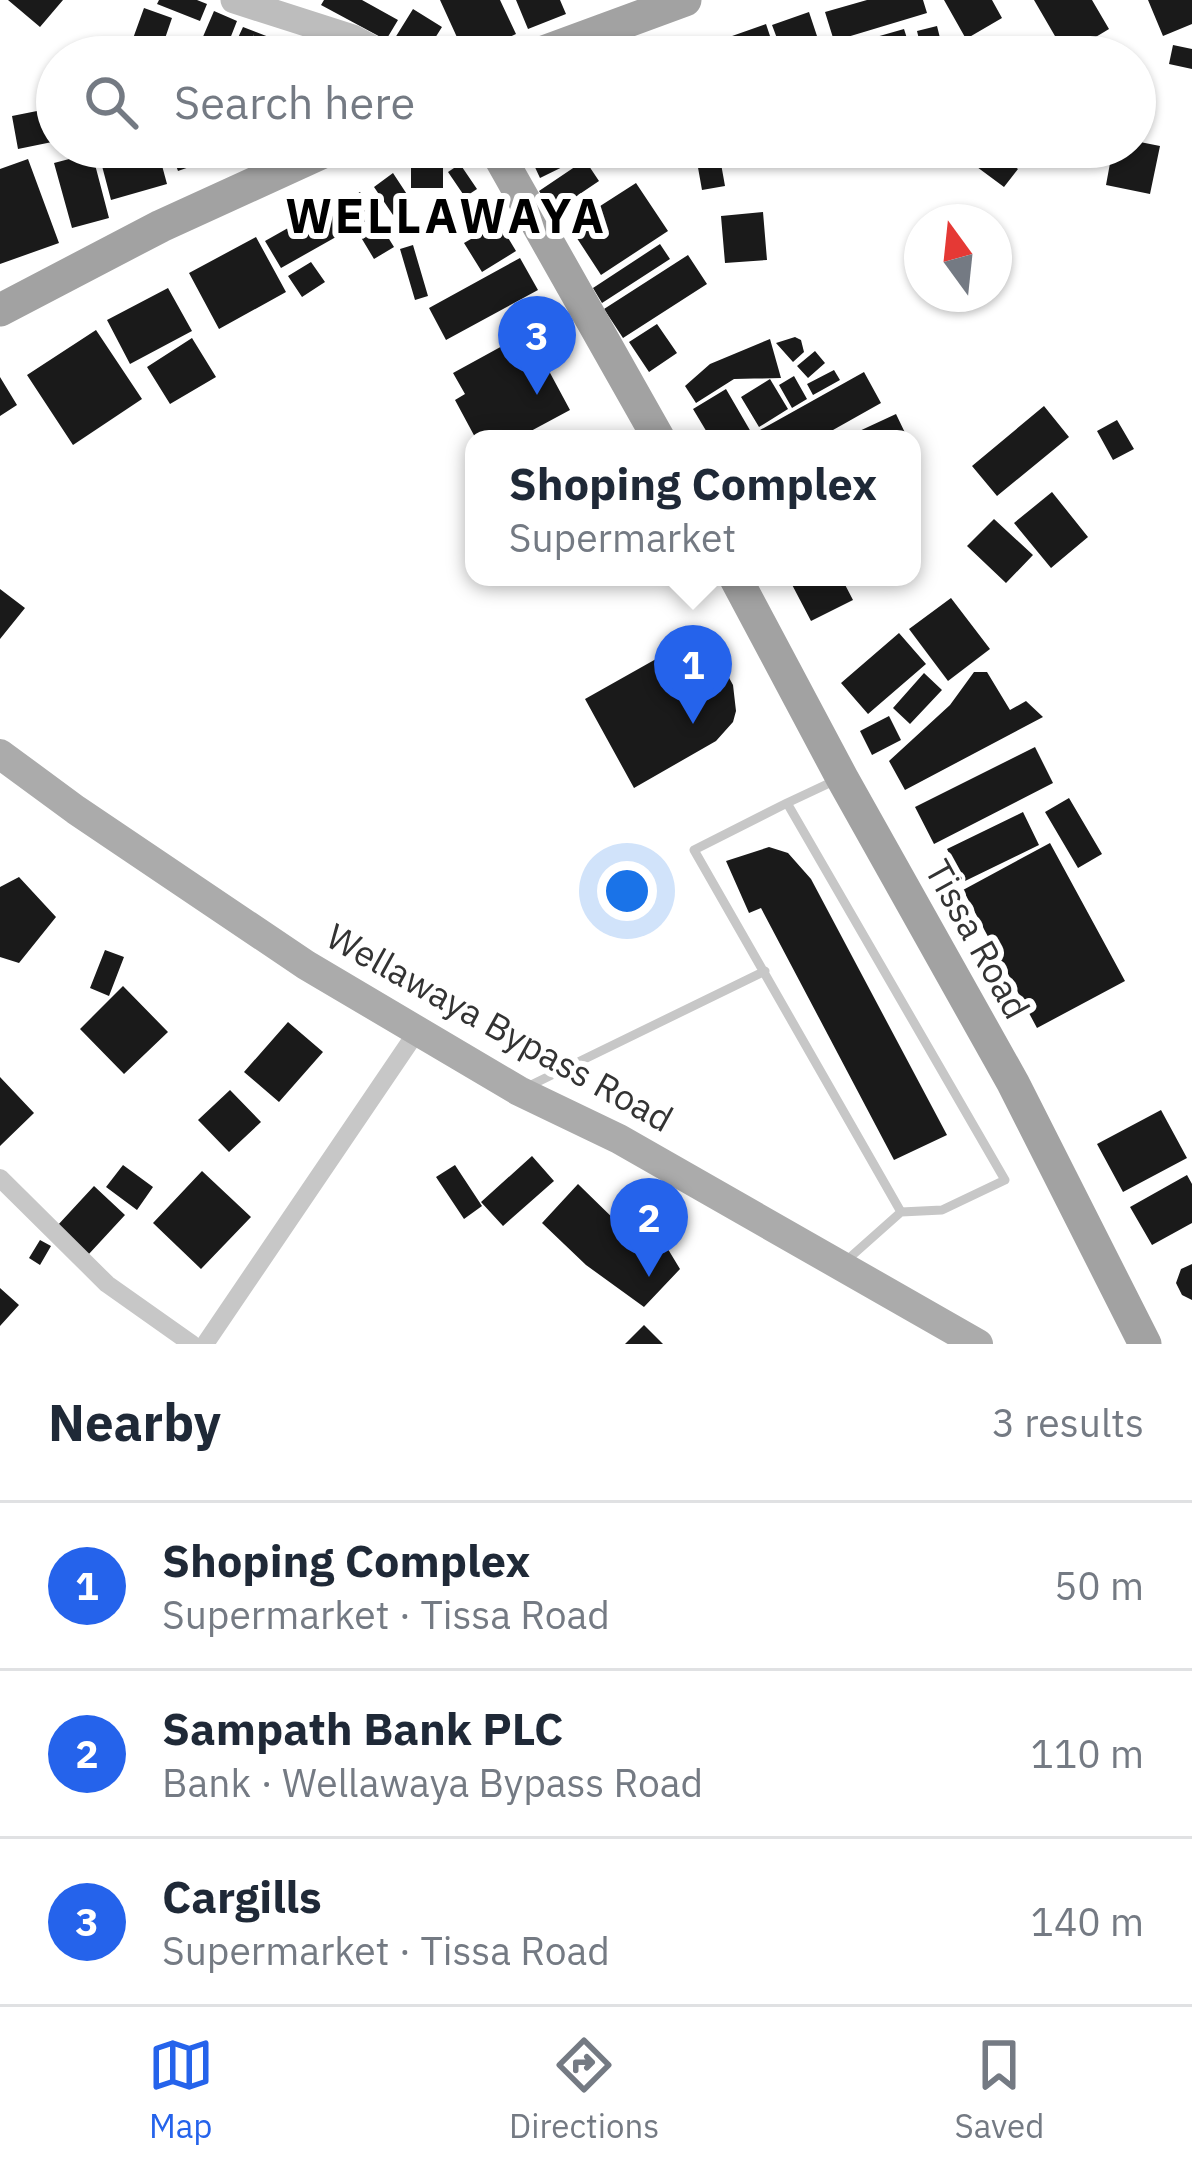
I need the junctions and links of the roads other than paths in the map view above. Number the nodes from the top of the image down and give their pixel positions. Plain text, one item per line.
1 (234, 0) edge
2 (685, 0) edge
3 (347, 36) edge
4 (587, 36) edge
5 (288, 168) edge
6 (506, 168) edge
7 (0, 310) edge
8 (654, 430) edge
9 (740, 586) edge
10 (0, 754) edge
11 (842, 778) junction
12 (787, 803) junction
13 (764, 971) junction
14 (418, 1030) junction
15 (519, 1091) junction
16 (0, 1178) edge
17 (902, 1212) junction
18 (843, 1264) junction
19 (192, 1344) edge
20 (205, 1344) edge
21 (978, 1344) edge
22 (1145, 1344) edge

1 - 3 main road
2 - 4 highway
5 - 7 highway
6 - 8 highway
9 - 11 highway, Tissa Road
10 - 14 main road, Wellawaya Bypass Road
11 - 12 lane
11 - 22 highway, Tissa Road
12 - 13 lane
12 - 17 lane
13 - 15 lane
13 - 17 lane
14 - 15 main road, Wellawaya Bypass Road
14 - 20 street
15 - 18 main road, Wellawaya Bypass Road
16 - 19 street
17 - 18 lane
18 - 21 main road, Wellawaya Bypass Road

